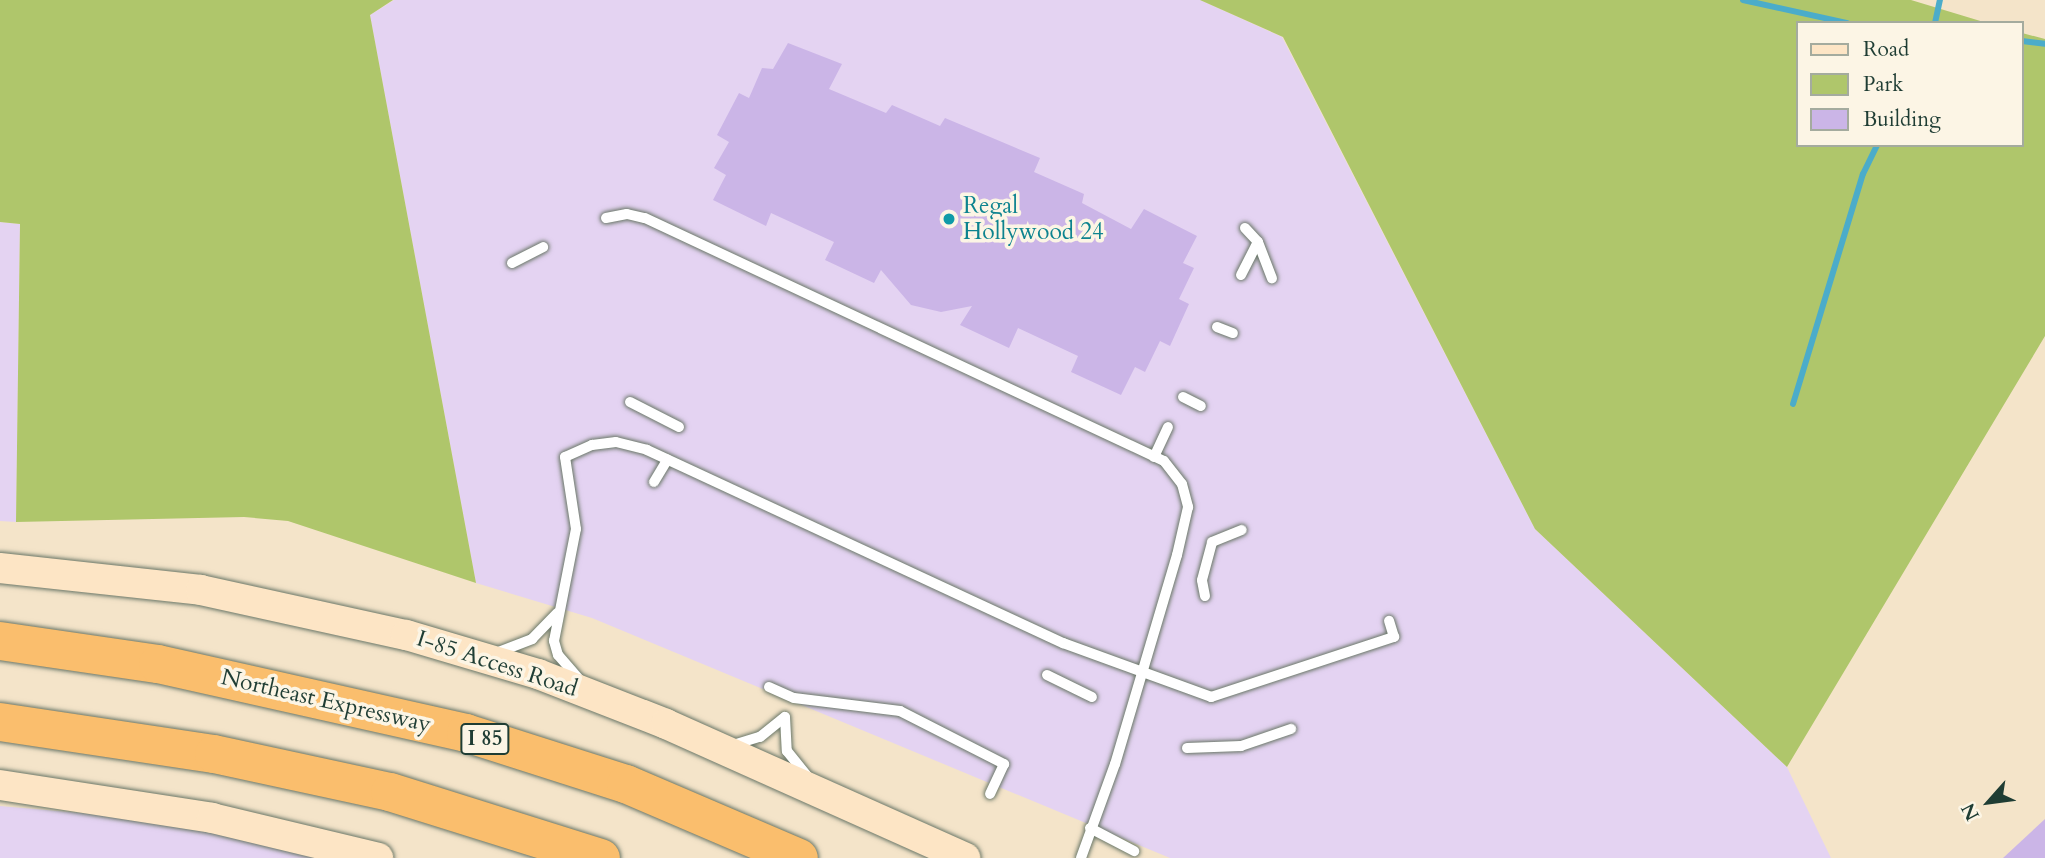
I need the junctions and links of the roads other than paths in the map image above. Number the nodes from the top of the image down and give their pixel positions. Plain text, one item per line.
1 (606, 218) dead end
2 (1245, 229) dead end
3 (1258, 242) junction
4 (543, 247) dead end
5 (512, 263) dead end
6 (1241, 275) dead end
7 (1272, 278) dead end
8 (1217, 327) dead end
9 (1233, 332) dead end
10 (1183, 397) dead end
11 (630, 402) dead end
12 (1201, 407) dead end
13 (679, 426) dead end
14 (1168, 427) dead end
15 (1154, 457) junction
16 (667, 460) junction
17 (654, 482) dead end
18 (1242, 530) dead end
19 (0, 568) edge
20 (1205, 596) dead end
21 (557, 614) junction
22 (1389, 621) dead end
23 (0, 640) edge
24 (478, 657) junction
25 (1142, 672) junction
26 (1047, 676) dead end
27 (769, 687) dead end
28 (1093, 697) dead end
29 (602, 699) junction
30 (0, 722) edge
31 (1291, 729) dead end
32 (719, 747) junction
33 (1187, 747) dead end
34 (0, 785) edge
35 (990, 794) dead end
36 (831, 797) junction
37 (1090, 828) junction
38 (1134, 851) dead end
39 (1079, 856) edge
40 (378, 858) edge
41 (601, 858) edge
42 (799, 858) edge
43 (965, 858) edge

1 - 15 lane
2 - 3 lane
3 - 6 lane
3 - 7 lane
4 - 5 lane
8 - 9 lane
10 - 12 lane
11 - 13 lane
14 - 15 lane
15 - 25 lane
16 - 17 lane
16 - 21 lane
16 - 25 lane
18 - 20 lane
19 - 24 main road, I-85 Access Road
21 - 24 lane
21 - 29 lane
22 - 25 lane
23 - 42 highway, Northeast Expressway / I 85
24 - 29 main road, I-85 Access Road
25 - 37 lane
26 - 28 lane
27 - 35 lane
29 - 32 main road, I-85 Access Road
30 - 41 highway
31 - 33 lane
32 - 36 main road, I-85 Access Road
32 - 36 lane
34 - 40 main road
36 - 43 main road, I-85 Access Road
37 - 38 lane
37 - 39 lane

